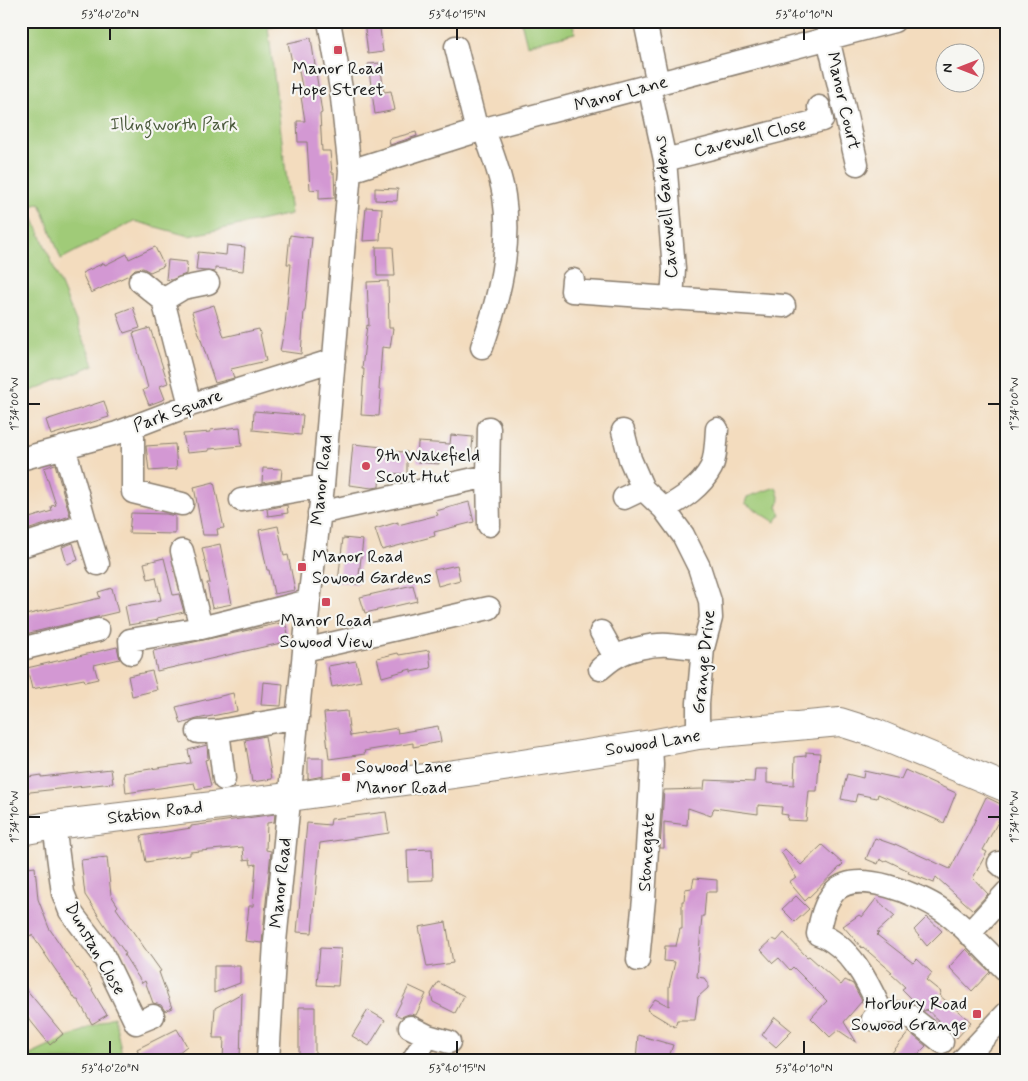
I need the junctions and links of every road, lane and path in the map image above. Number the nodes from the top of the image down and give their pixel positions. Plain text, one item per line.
1 (329, 21) edge
2 (645, 21) edge
3 (894, 21) edge
4 (833, 32) edge
5 (456, 46) dead end
6 (653, 85) junction
7 (819, 107) dead end
8 (480, 130) junction
9 (665, 160) junction
10 (857, 164) dead end
11 (350, 171) junction
12 (573, 280) dead end
13 (140, 281) dead end
14 (208, 283) dead end
15 (672, 299) junction
16 (163, 300) junction
17 (784, 306) dead end
18 (482, 347) dead end
19 (334, 360) junction
20 (190, 405) junction
21 (133, 427) junction
22 (489, 428) dead end
23 (717, 429) dead end
24 (623, 431) dead end
25 (64, 446) junction
26 (21, 459) edge
27 (488, 476) junction
28 (323, 486) junction
29 (241, 500) dead end
30 (182, 504) dead end
31 (664, 509) junction
32 (319, 513) junction
33 (86, 525) junction
34 (489, 525) dead end
35 (21, 546) edge
36 (182, 551) dead end
37 (98, 564) dead end
38 (309, 602) junction
39 (489, 608) dead end
40 (201, 628) junction
41 (98, 630) dead end
42 (601, 632) dead end
43 (703, 648) junction
44 (21, 649) edge
45 (304, 650) junction
46 (131, 653) dead end
47 (298, 717) junction
48 (698, 735) junction
49 (650, 744) junction
50 (224, 779) dead end
51 (1007, 788) edge
52 (289, 797) junction
53 (54, 825) junction
54 (21, 831) edge
55 (1007, 892) edge
56 (969, 934) junction
57 (638, 960) dead end
58 (1007, 971) edge
59 (1007, 1013) edge
60 (153, 1016) dead end
61 (429, 1035) dead end
62 (942, 1042) dead end
63 (268, 1060) edge
64 (413, 1060) edge
65 (963, 1060) edge

1 - 11 street, Manor Road
2 - 6 street, Cavewell Gardens
3 - 4 street, Manor Lane
4 - 6 street, Manor Lane
4 - 10 street, Manor Court
5 - 8 street
6 - 8 street, Manor Lane
6 - 9 street, Cavewell Gardens
7 - 9 street, Cavewell Close
8 - 11 street, Manor Lane
8 - 18 street
9 - 15 street, Cavewell Gardens
11 - 19 street, Manor Road
12 - 15 street, Cavewell Gardens
13 - 16 street
14 - 16 street
15 - 17 street, Cavewell Gardens
16 - 20 street
19 - 20 street, Park Square
19 - 28 street, Manor Road
20 - 21 street, Park Square
21 - 25 street, Park Square
21 - 30 street
22 - 27 street
23 - 31 street
24 - 31 street, Grange Drive
25 - 26 street, Park Square
25 - 33 street
27 - 32 street
27 - 34 street
28 - 29 street
28 - 32 street, Manor Road
31 - 43 street, Grange Drive
32 - 38 street, Manor Road
33 - 35 street
33 - 37 street
36 - 40 street
38 - 40 street
38 - 45 street, Manor Road
39 - 45 street
40 - 46 street
41 - 44 street
42 - 43 street
43 - 48 street, Grange Drive
45 - 47 street, Manor Road
47 - 50 street
47 - 52 street, Manor Road
48 - 49 main road, Sowood Lane
48 - 51 main road, Sowood Lane
49 - 52 main road, Sowood Lane
49 - 57 street, Stonegate
52 - 53 main road, Station Road
52 - 63 street, Manor Road
53 - 54 main road, Station Road
53 - 60 street, Dunstan Close
55 - 56 street
56 - 58 street
56 - 62 street
59 - 65 street
61 - 64 street

